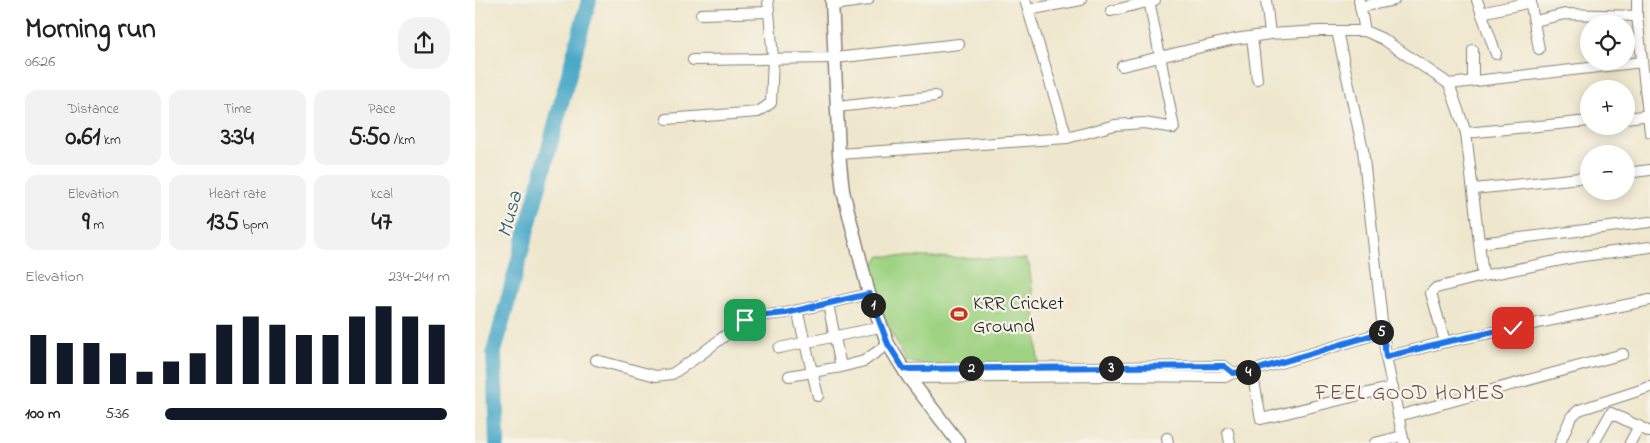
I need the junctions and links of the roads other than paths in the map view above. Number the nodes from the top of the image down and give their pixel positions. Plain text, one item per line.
1 (768, 0) edge
2 (868, 0) edge
3 (1081, 0) edge
4 (1152, 0) edge
5 (1266, 0) edge
6 (1394, 0) edge
7 (1477, 0) edge
8 (1637, 0) edge
9 (1531, 1) edge
10 (833, 3) edge
11 (1360, 4) edge
12 (1026, 5) edge
13 (1111, 11) dead end
14 (768, 12) junction
15 (1481, 13) junction
16 (701, 14) dead end
17 (1637, 16) junction
18 (1535, 21) junction
19 (1337, 31) junction
20 (1365, 31) junction
21 (1269, 34) junction
22 (1252, 37) junction
23 (959, 44) dead end
24 (1539, 49) dead end
25 (1473, 50) dead end
26 (1496, 54) dead end
27 (773, 58) junction
28 (835, 58) junction
29 (1161, 58) junction
30 (693, 60) dead end
31 (1642, 62) junction
32 (1122, 66) dead end
33 (1257, 79) dead end
34 (1473, 81) junction
35 (1449, 84) junction
36 (935, 96) dead end
37 (837, 107) junction
38 (1649, 115) edge
39 (1635, 117) edge
40 (667, 119) dead end
41 (1580, 122) edge
42 (1650, 132) edge
43 (1466, 133) junction
44 (1067, 138) junction
45 (839, 154) junction
46 (1650, 170) edge
47 (1635, 172) edge
48 (1580, 178) edge
49 (1474, 189) junction
50 (1650, 222) edge
51 (1480, 242) junction
52 (1650, 248) edge
53 (1483, 276) junction
54 (869, 294) junction
55 (1650, 300) edge
56 (828, 304) junction
57 (797, 310) junction
58 (880, 326) junction
59 (1383, 332) junction
60 (836, 337) junction
61 (1445, 342) junction
62 (805, 344) junction
63 (888, 344) junction
64 (779, 348) dead end
65 (1623, 354) dead end
66 (1386, 357) junction
67 (596, 360) dead end
68 (841, 367) junction
69 (1252, 371) junction
70 (812, 372) junction
71 (906, 374) junction
72 (789, 376) dead end
73 (1393, 387) junction
74 (1650, 387) edge
75 (818, 396) dead end
76 (1399, 416) junction
77 (1639, 426) junction
78 (1228, 432) dead end
79 (1650, 432) edge
80 (1403, 440) edge
81 (959, 443) edge
82 (1230, 443) edge
83 (1375, 443) edge
84 (1560, 443) edge
85 (1594, 443) edge
86 (1630, 443) edge

1 - 14 street
2 - 10 street
3 - 12 street
4 - 13 street
4 - 29 street
5 - 21 street
6 - 11 street
7 - 15 street
8 - 17 street
9 - 15 street
9 - 18 street
10 - 28 street
11 - 20 street
12 - 44 street
14 - 16 street
14 - 27 street
15 - 26 street
17 - 18 street
17 - 31 street
18 - 24 street
19 - 20 street
19 - 21 street
19 - 59 street
20 - 35 street
21 - 22 street
22 - 29 street
22 - 33 street
23 - 28 street
25 - 34 street
27 - 28 street
27 - 30 street
27 - 40 street
28 - 37 street
29 - 32 street
29 - 44 street
31 - 34 street
31 - 38 street
34 - 35 street
35 - 43 street
36 - 37 street
37 - 45 street
38 - 39 street
38 - 42 street
41 - 43 street
43 - 49 street
44 - 45 street
45 - 54 street
46 - 47 street
48 - 49 street
49 - 51 street
50 - 51 street
51 - 53 street
52 - 53 street
53 - 61 street
54 - 56 street
54 - 58 street
55 - 61 street
56 - 57 street
56 - 60 street
57 - 62 street
57 - 67 street
58 - 60 street
58 - 63 street
59 - 66 street
59 - 69 street
60 - 62 street
60 - 68 street
61 - 66 street
62 - 64 street
62 - 70 street
63 - 68 street
63 - 71 street
65 - 76 street
66 - 73 street
68 - 70 street
69 - 71 street
69 - 73 street
70 - 72 street
70 - 75 street
71 - 81 street
73 - 76 street
74 - 84 street
76 - 80 street
77 - 79 street
77 - 85 street
77 - 86 street
78 - 82 street
80 - 83 street

